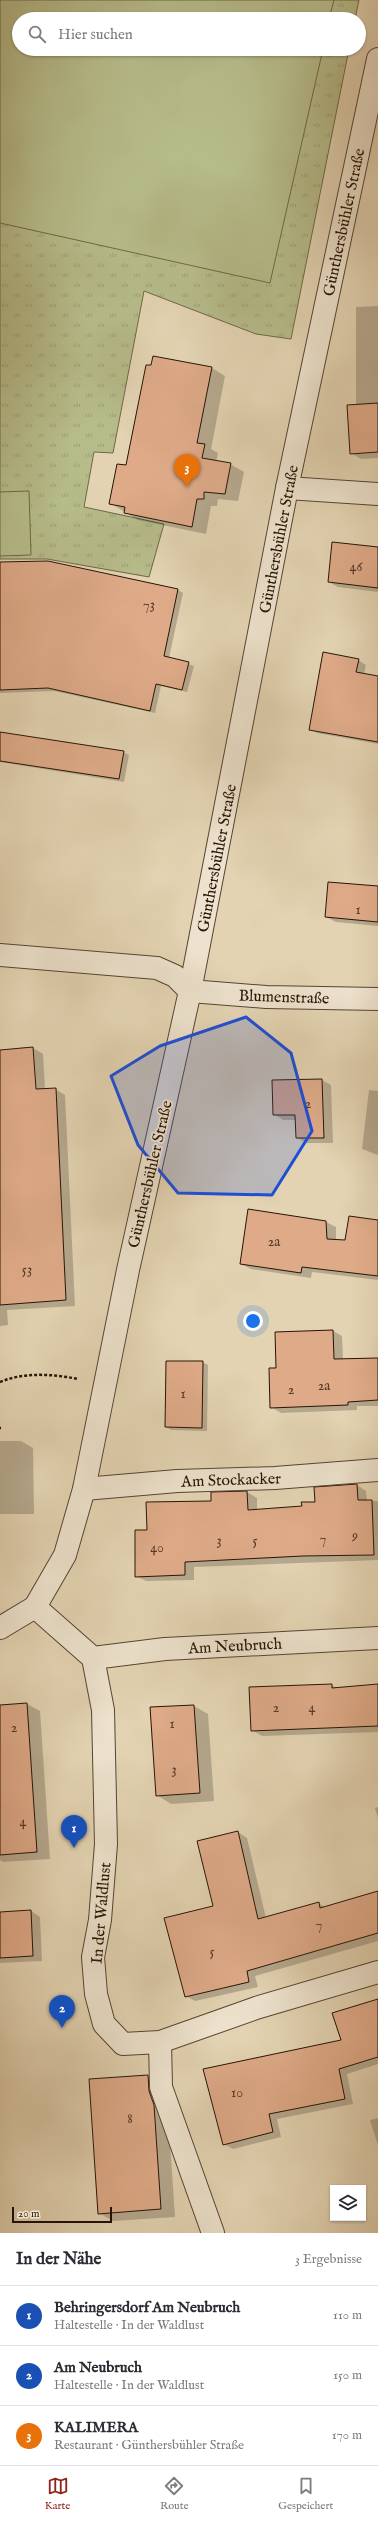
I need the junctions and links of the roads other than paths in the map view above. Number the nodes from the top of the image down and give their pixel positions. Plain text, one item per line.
1 (378, 59) edge
2 (287, 488) junction
3 (378, 494) edge
4 (0, 955) edge
5 (190, 991) junction
6 (378, 999) edge
7 (378, 1470) edge
8 (84, 1489) junction
9 (35, 1607) junction
10 (0, 1628) edge
11 (378, 1638) edge
12 (93, 1658) junction
13 (378, 1972) edge
14 (160, 2042) junction
15 (213, 2233) edge

1 - 2 street, Günthersbühler Straße
2 - 3 street
2 - 5 street, Günthersbühler Straße
4 - 5 street
5 - 6 street, Blumenstraße
5 - 8 street, Günthersbühler Straße
7 - 8 street, Am Stockacker
8 - 9 street, Günthersbühler Straße
9 - 10 street, Günthersbühler Straße
9 - 12 street
11 - 12 street, Am Neubruch
12 - 14 street, In der Waldlust
13 - 14 street, In der Waldlust
14 - 15 street

